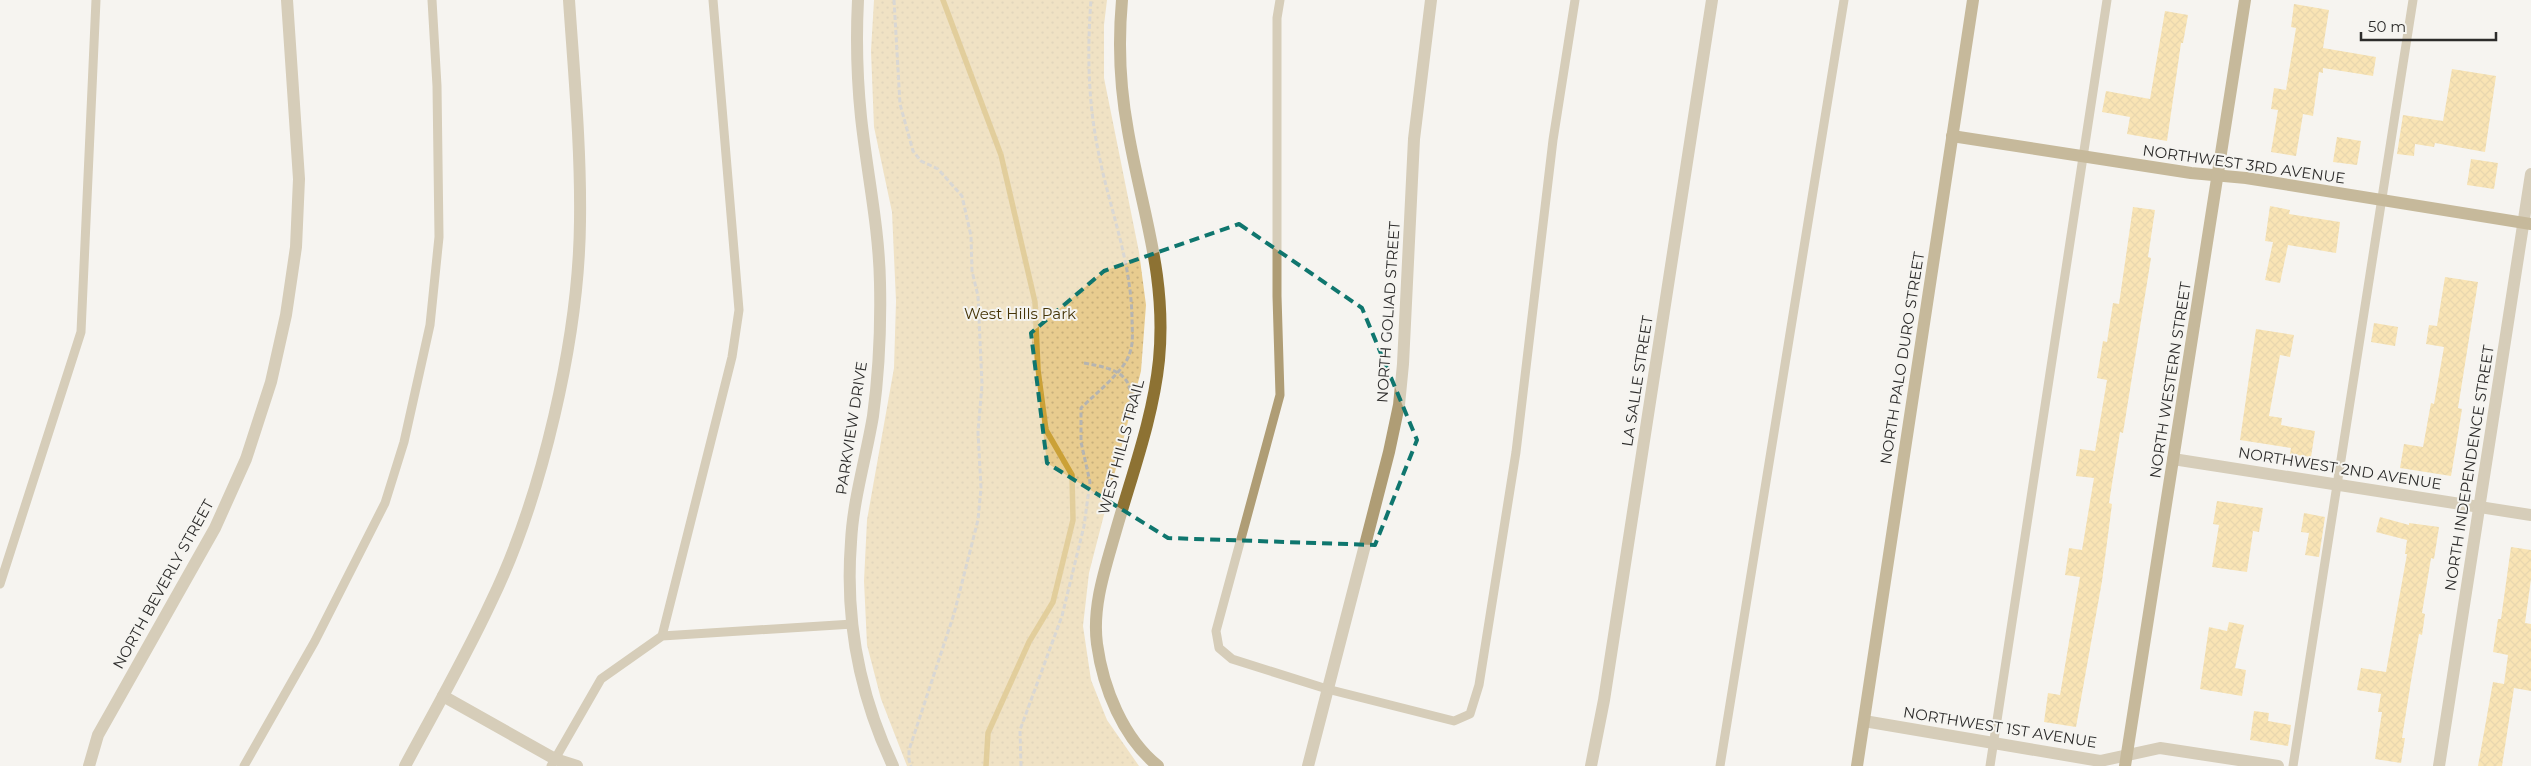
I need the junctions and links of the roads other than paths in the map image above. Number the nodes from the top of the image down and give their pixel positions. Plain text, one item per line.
1 (96, 0) edge
2 (287, 0) edge
3 (432, 0) edge
4 (568, 0) edge
5 (713, 0) edge
6 (858, 0) edge
7 (1122, 0) edge
8 (1280, 0) edge
9 (1430, 0) edge
10 (1575, 0) edge
11 (1712, 0) edge
12 (1844, 0) edge
13 (1973, 0) edge
14 (2107, 0) edge
15 (2245, 0) edge
16 (2413, 0) edge
17 (1952, 136) junction
18 (2082, 157) junction
19 (2531, 174) edge
20 (2219, 176) junction
21 (2381, 200) junction
22 (2527, 224) edge
23 (2173, 459) junction
24 (2336, 484) junction
25 (2479, 507) junction
26 (2531, 515) edge
27 (0, 584) edge
28 (852, 624) junction
29 (662, 636) junction
30 (1328, 689) junction
31 (443, 696) junction
32 (1864, 721) junction
33 (1994, 743) junction
34 (2126, 760) edge
35 (553, 762) edge
36 (89, 766) edge
37 (244, 766) edge
38 (405, 766) edge
39 (577, 766) edge
40 (893, 766) edge
41 (1158, 766) edge
42 (1308, 766) edge
43 (1591, 766) edge
44 (1720, 766) edge
45 (1857, 766) edge
46 (1990, 766) edge
47 (2278, 766) edge
48 (2293, 766) edge
49 (2439, 766) edge

1 - 27 lane
2 - 36 street, NORTH BEVERLY STREET
3 - 37 lane
4 - 31 street
5 - 29 lane
6 - 28 street, PARKVIEW DRIVE
7 - 41 street, WEST HILLS TRAIL
8 - 30 lane
9 - 30 street, NORTH GOLIAD STREET
10 - 30 lane
11 - 43 street, LA SALLE STREET
12 - 44 lane
13 - 17 street, NORTH PALO DURO STREET
14 - 18 lane
15 - 20 street, NORTH WESTERN STREET
16 - 21 lane
17 - 18 street, NORTHWEST 3RD AVENUE
17 - 32 street, NORTH PALO DURO STREET
18 - 20 street, NORTHWEST 3RD AVENUE
18 - 33 lane
19 - 22 street, NORTH INDEPENDENCE STREET
20 - 21 street, NORTHWEST 3RD AVENUE
20 - 23 street, NORTH WESTERN STREET
21 - 22 street, NORTHWEST 3RD AVENUE
21 - 24 lane
22 - 25 street, NORTH INDEPENDENCE STREET
23 - 24 street, NORTHWEST 2ND AVENUE
23 - 34 street, NORTH WESTERN STREET
24 - 25 street, NORTHWEST 2ND AVENUE
24 - 48 lane
25 - 26 street, NORTHWEST 2ND AVENUE
25 - 49 street, NORTH INDEPENDENCE STREET
28 - 29 lane
28 - 40 street, PARKVIEW DRIVE
29 - 35 lane
30 - 42 street, NORTH GOLIAD STREET
31 - 35 street
31 - 38 street
32 - 33 street, NORTHWEST 1ST AVENUE
32 - 45 street, NORTH PALO DURO STREET
33 - 34 street, NORTHWEST 1ST AVENUE
33 - 46 lane
34 - 47 street, NORTHWEST 1ST AVENUE
35 - 39 street

